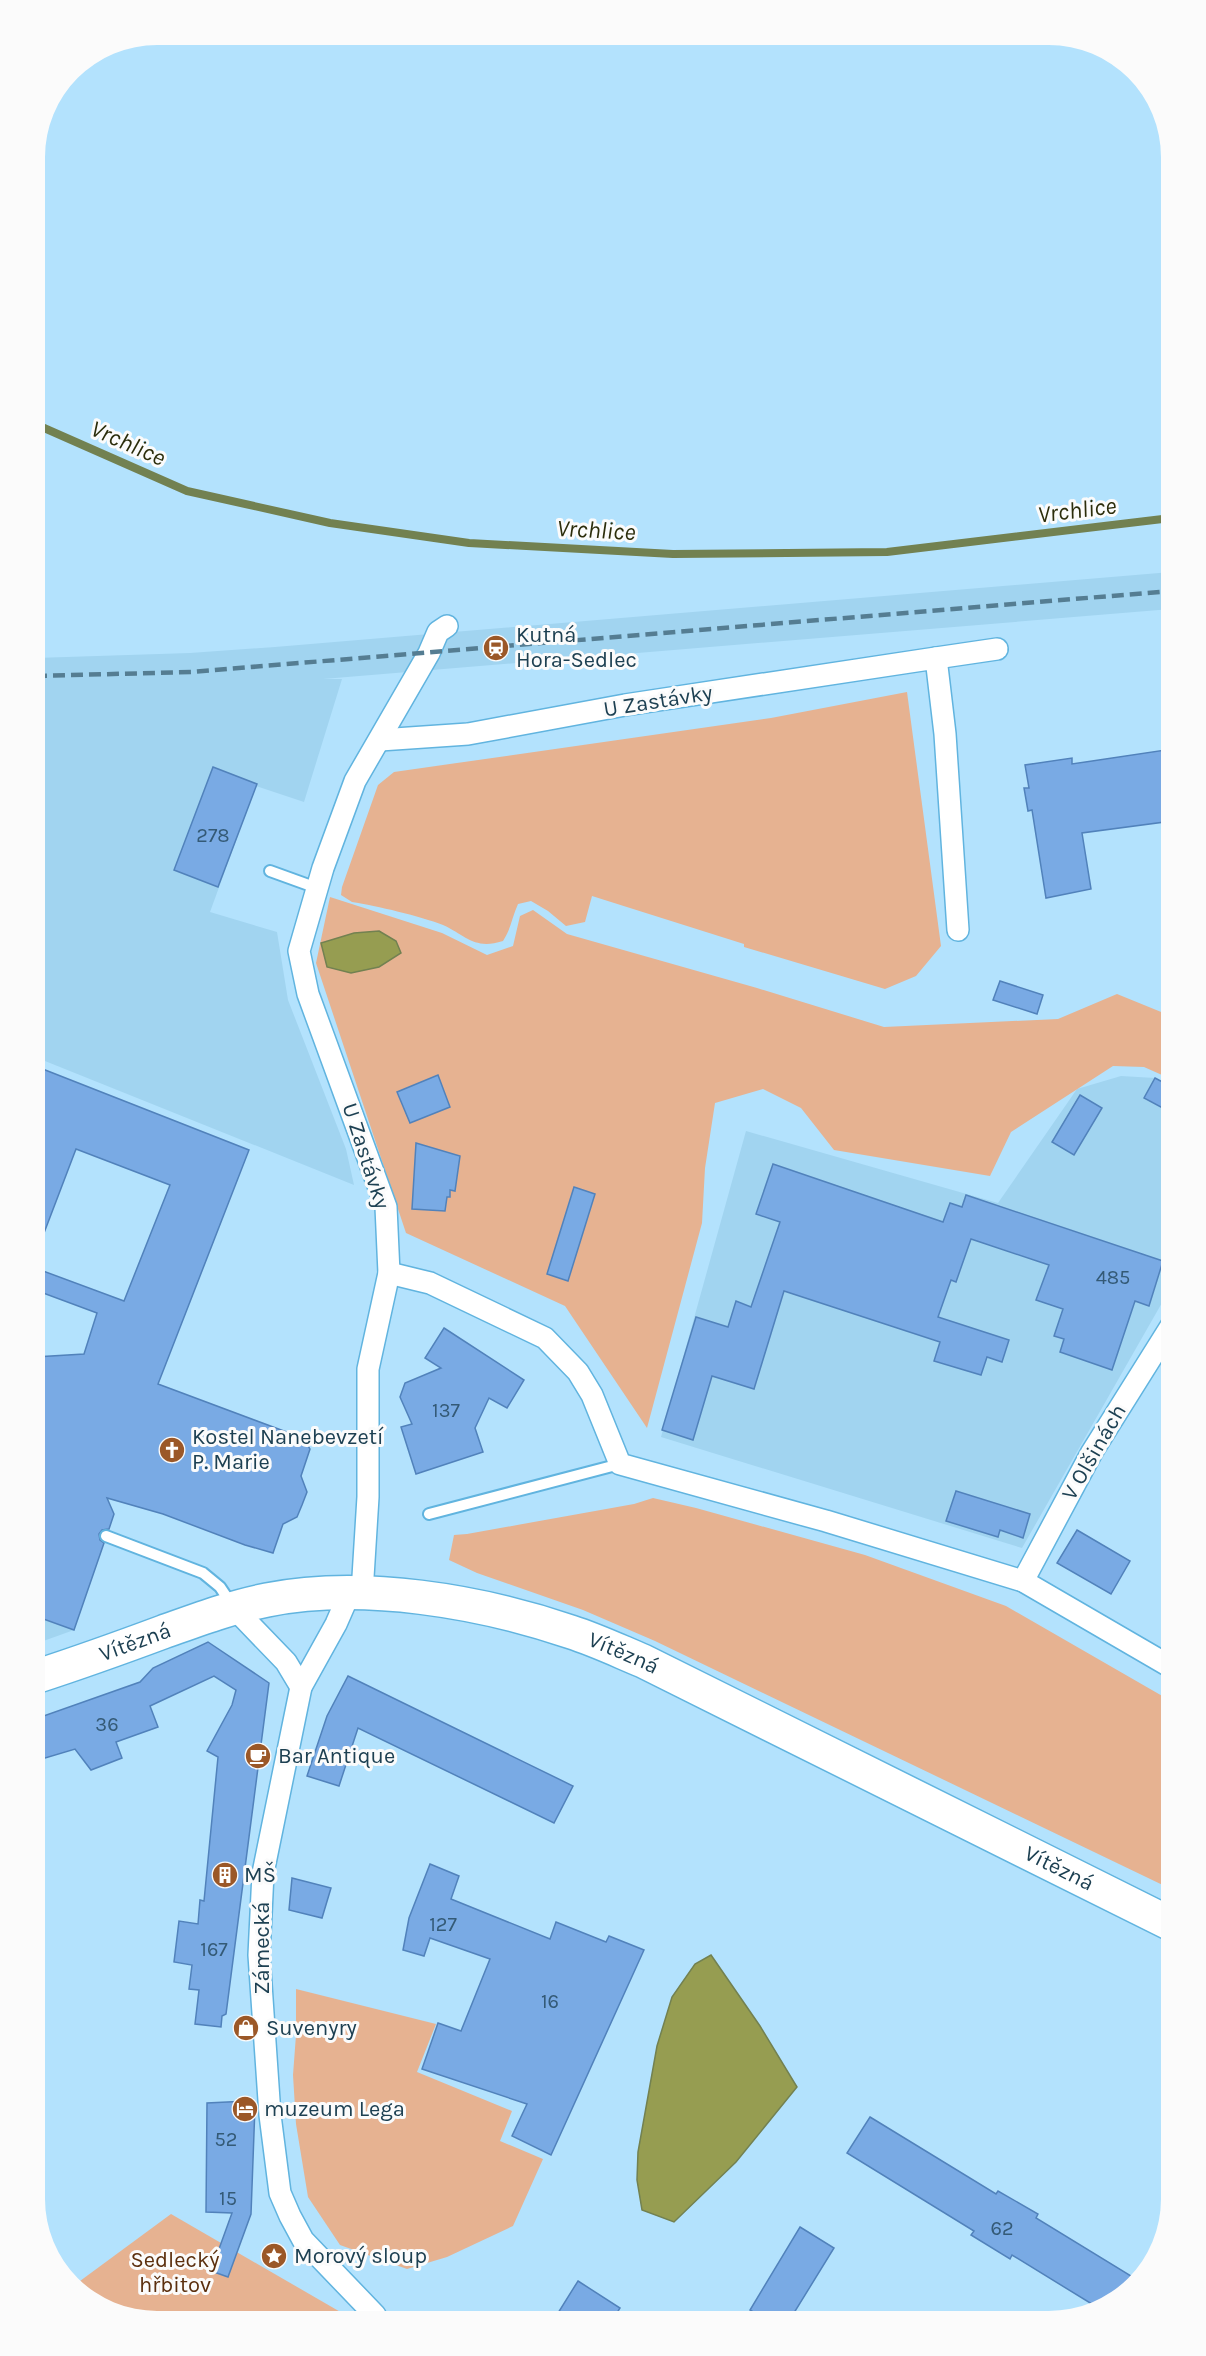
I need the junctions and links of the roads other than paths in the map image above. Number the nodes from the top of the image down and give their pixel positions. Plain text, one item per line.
1 (447, 626) dead end
2 (997, 649) dead end
3 (936, 658) junction
4 (380, 740) junction
5 (270, 871) dead end
6 (317, 888) junction
7 (958, 930) dead end
8 (389, 1273) junction
9 (1161, 1343) edge
10 (620, 1464) junction
11 (429, 1514) dead end
12 (106, 1536) dead end
13 (1023, 1581) junction
14 (356, 1592) junction
15 (234, 1608) junction
16 (1161, 1661) edge
17 (45, 1673) edge
18 (301, 1687) junction
19 (1161, 1919) edge
20 (371, 2311) edge

1 - 4 street, U Zastávky
2 - 3 street, U Zastávky
3 - 4 street, U Zastávky
3 - 7 street
4 - 6 street, U Zastávky
5 - 6 lane
6 - 8 street, U Zastávky
8 - 10 street
8 - 14 street, U Zastávky
9 - 13 street, V Olšinách
10 - 11 lane
10 - 13 street
12 - 15 lane
13 - 16 street
14 - 15 main road, Vítězná
14 - 18 street, Zámecká
14 - 19 main road, Vítězná
15 - 17 main road, Vítězná
15 - 18 street
18 - 20 street, Zámecká

